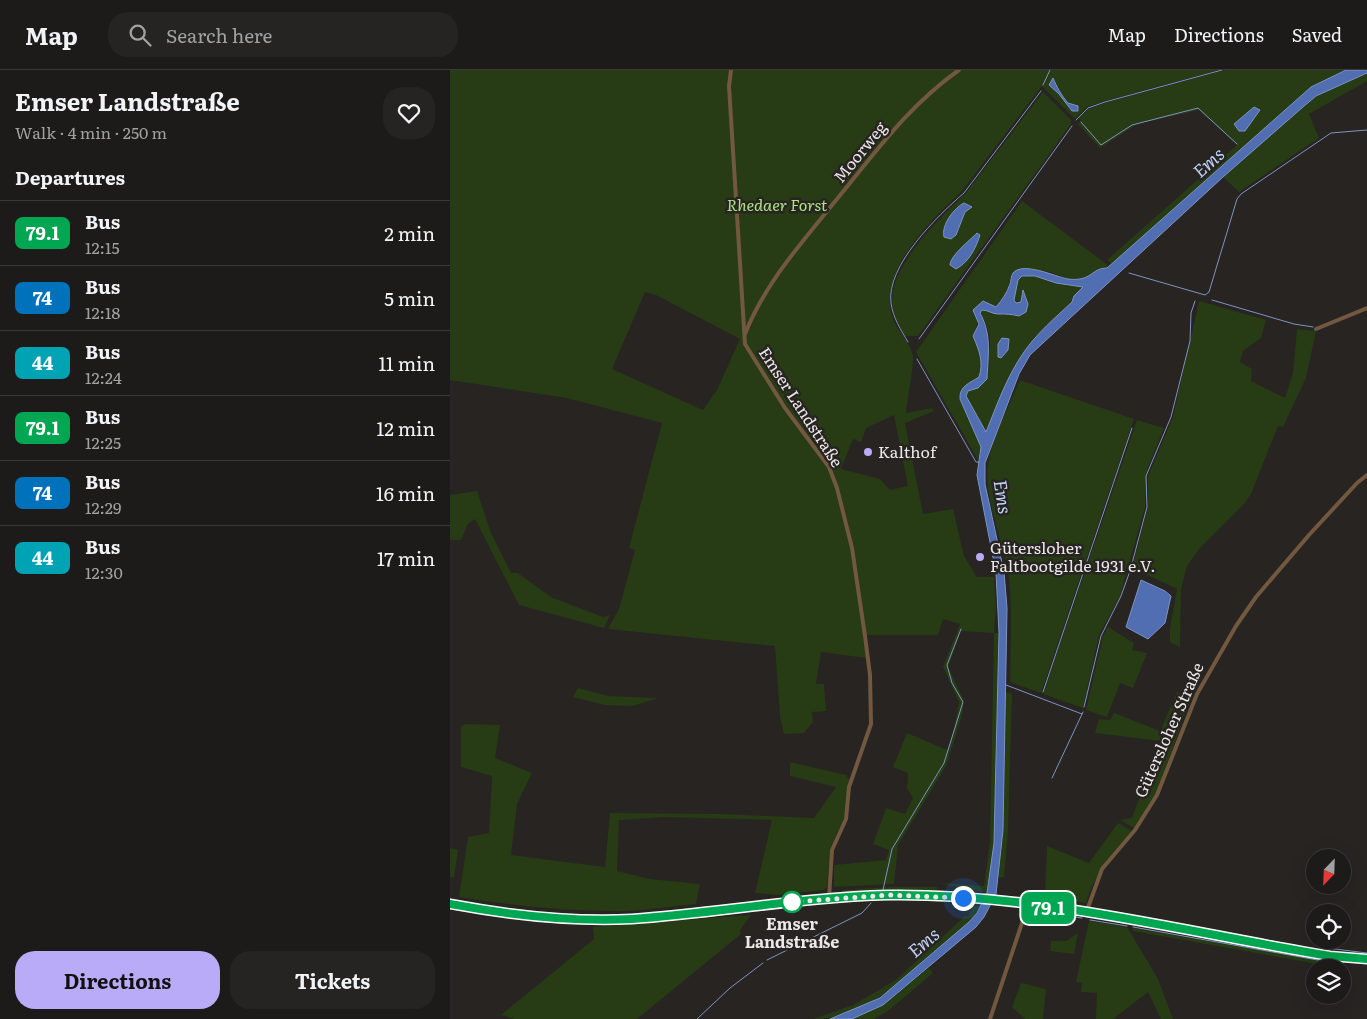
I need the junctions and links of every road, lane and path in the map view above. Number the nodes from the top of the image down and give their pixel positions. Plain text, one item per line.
1 (731, 70) edge
2 (959, 70) edge
3 (1367, 308) edge
4 (1316, 329) dead end
5 (745, 336) junction
6 (1367, 475) edge
7 (830, 898) junction
8 (450, 904) edge
9 (1028, 905) junction
10 (1086, 913) junction
11 (1367, 959) edge
12 (990, 1019) edge

1 - 5 street, Emser Landstraße
2 - 5 street, Moorweg
3 - 4 street
5 - 7 street, Emser Landstraße
6 - 10 street, Gütersloher Straße
7 - 8 main road
7 - 9 main road
9 - 10 main road
9 - 12 street
10 - 11 main road

